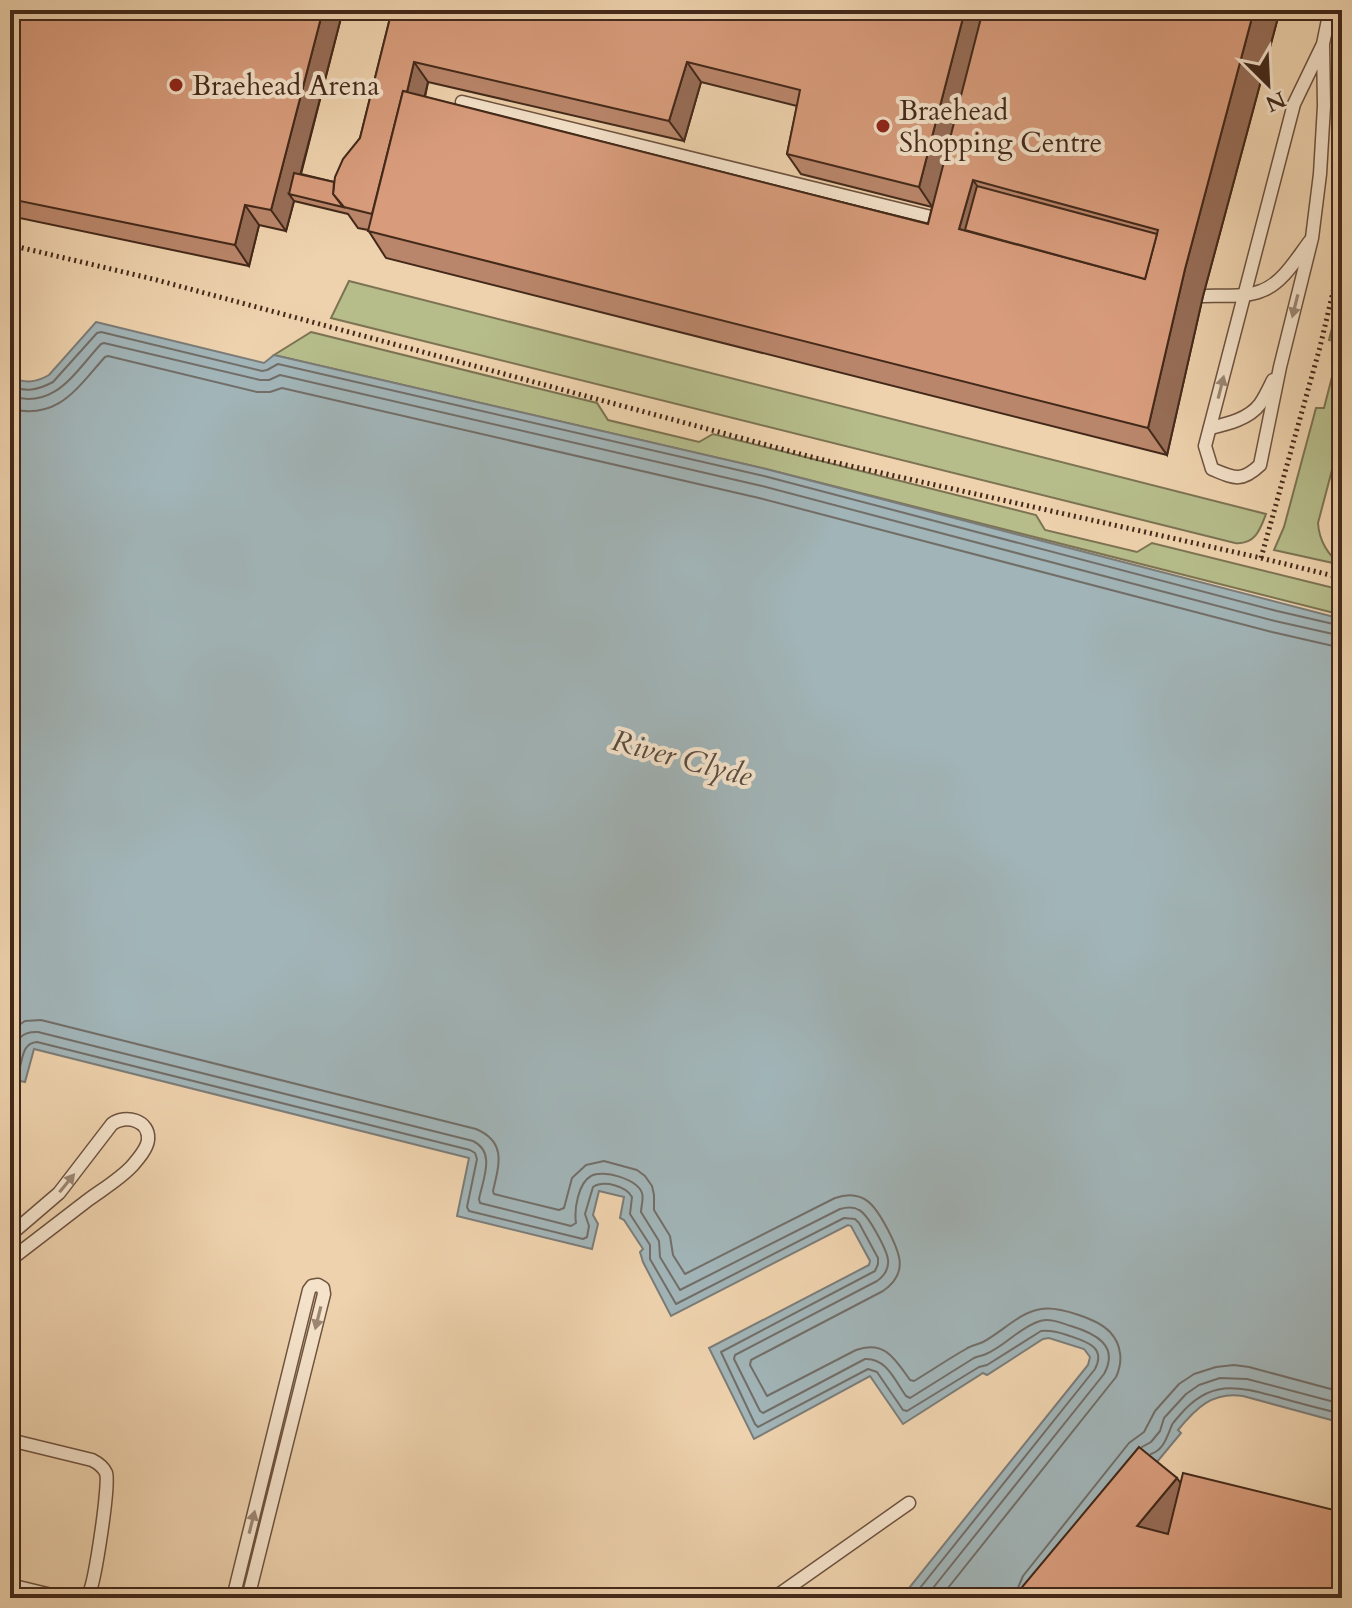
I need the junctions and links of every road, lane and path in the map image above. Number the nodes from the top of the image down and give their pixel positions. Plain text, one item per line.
1 (1330, 10) edge
2 (1323, 44) junction
3 (462, 102) edge
4 (954, 222) edge
5 (1312, 238) junction
6 (10, 245) edge
7 (1342, 254) edge
8 (1245, 294) junction
9 (1203, 296) dead end
10 (1280, 367) junction
11 (1210, 428) junction
12 (1261, 558) junction
13 (1342, 578) edge
14 (10, 1235) edge
15 (10, 1260) edge
16 (10, 1440) edge
17 (909, 1503) dead end
18 (10, 1585) edge
19 (64, 1598) edge
20 (85, 1598) edge
21 (233, 1598) edge
22 (248, 1598) edge
23 (774, 1598) edge

1 - 2 lane
2 - 5 lane
2 - 8 lane
3 - 4 lane
5 - 8 lane
5 -> 10 lane
6 - 12 path
7 - 12 path
8 - 9 lane
11 -> 8 lane
10 - 11 lane
10 - 11 lane
12 - 13 path
14 -> 15 lane
16 - 20 lane
17 - 23 lane
18 - 19 lane
21 -> 22 lane

